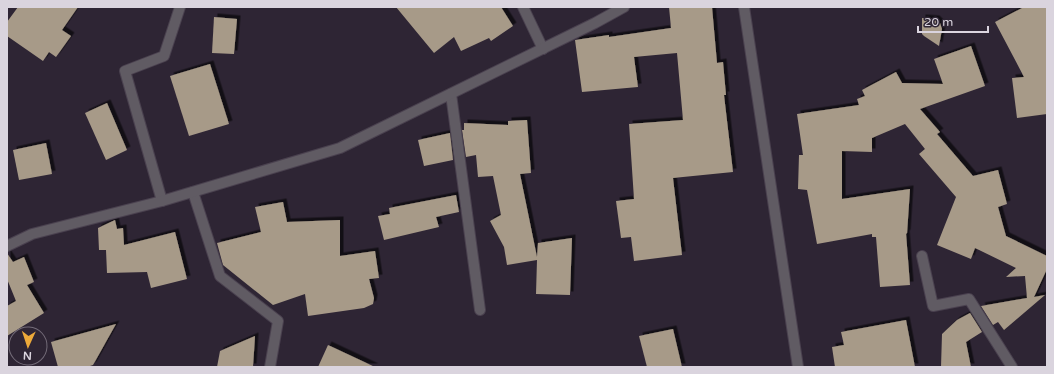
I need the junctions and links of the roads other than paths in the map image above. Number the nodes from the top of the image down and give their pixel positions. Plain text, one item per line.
1 (180, 7) edge
2 (523, 7) edge
3 (624, 7) edge
4 (744, 7) edge
5 (543, 49) junction
6 (451, 94) junction
7 (193, 192) junction
8 (162, 201) junction
9 (7, 246) edge
10 (922, 256) dead end
11 (480, 310) dead end
12 (270, 367) edge
13 (798, 367) edge
14 (1012, 367) edge

1 - 8 street
2 - 5 street
3 - 5 street
4 - 13 street
5 - 6 street
6 - 7 street
6 - 11 street
7 - 8 street
7 - 12 street
8 - 9 street
10 - 14 street

